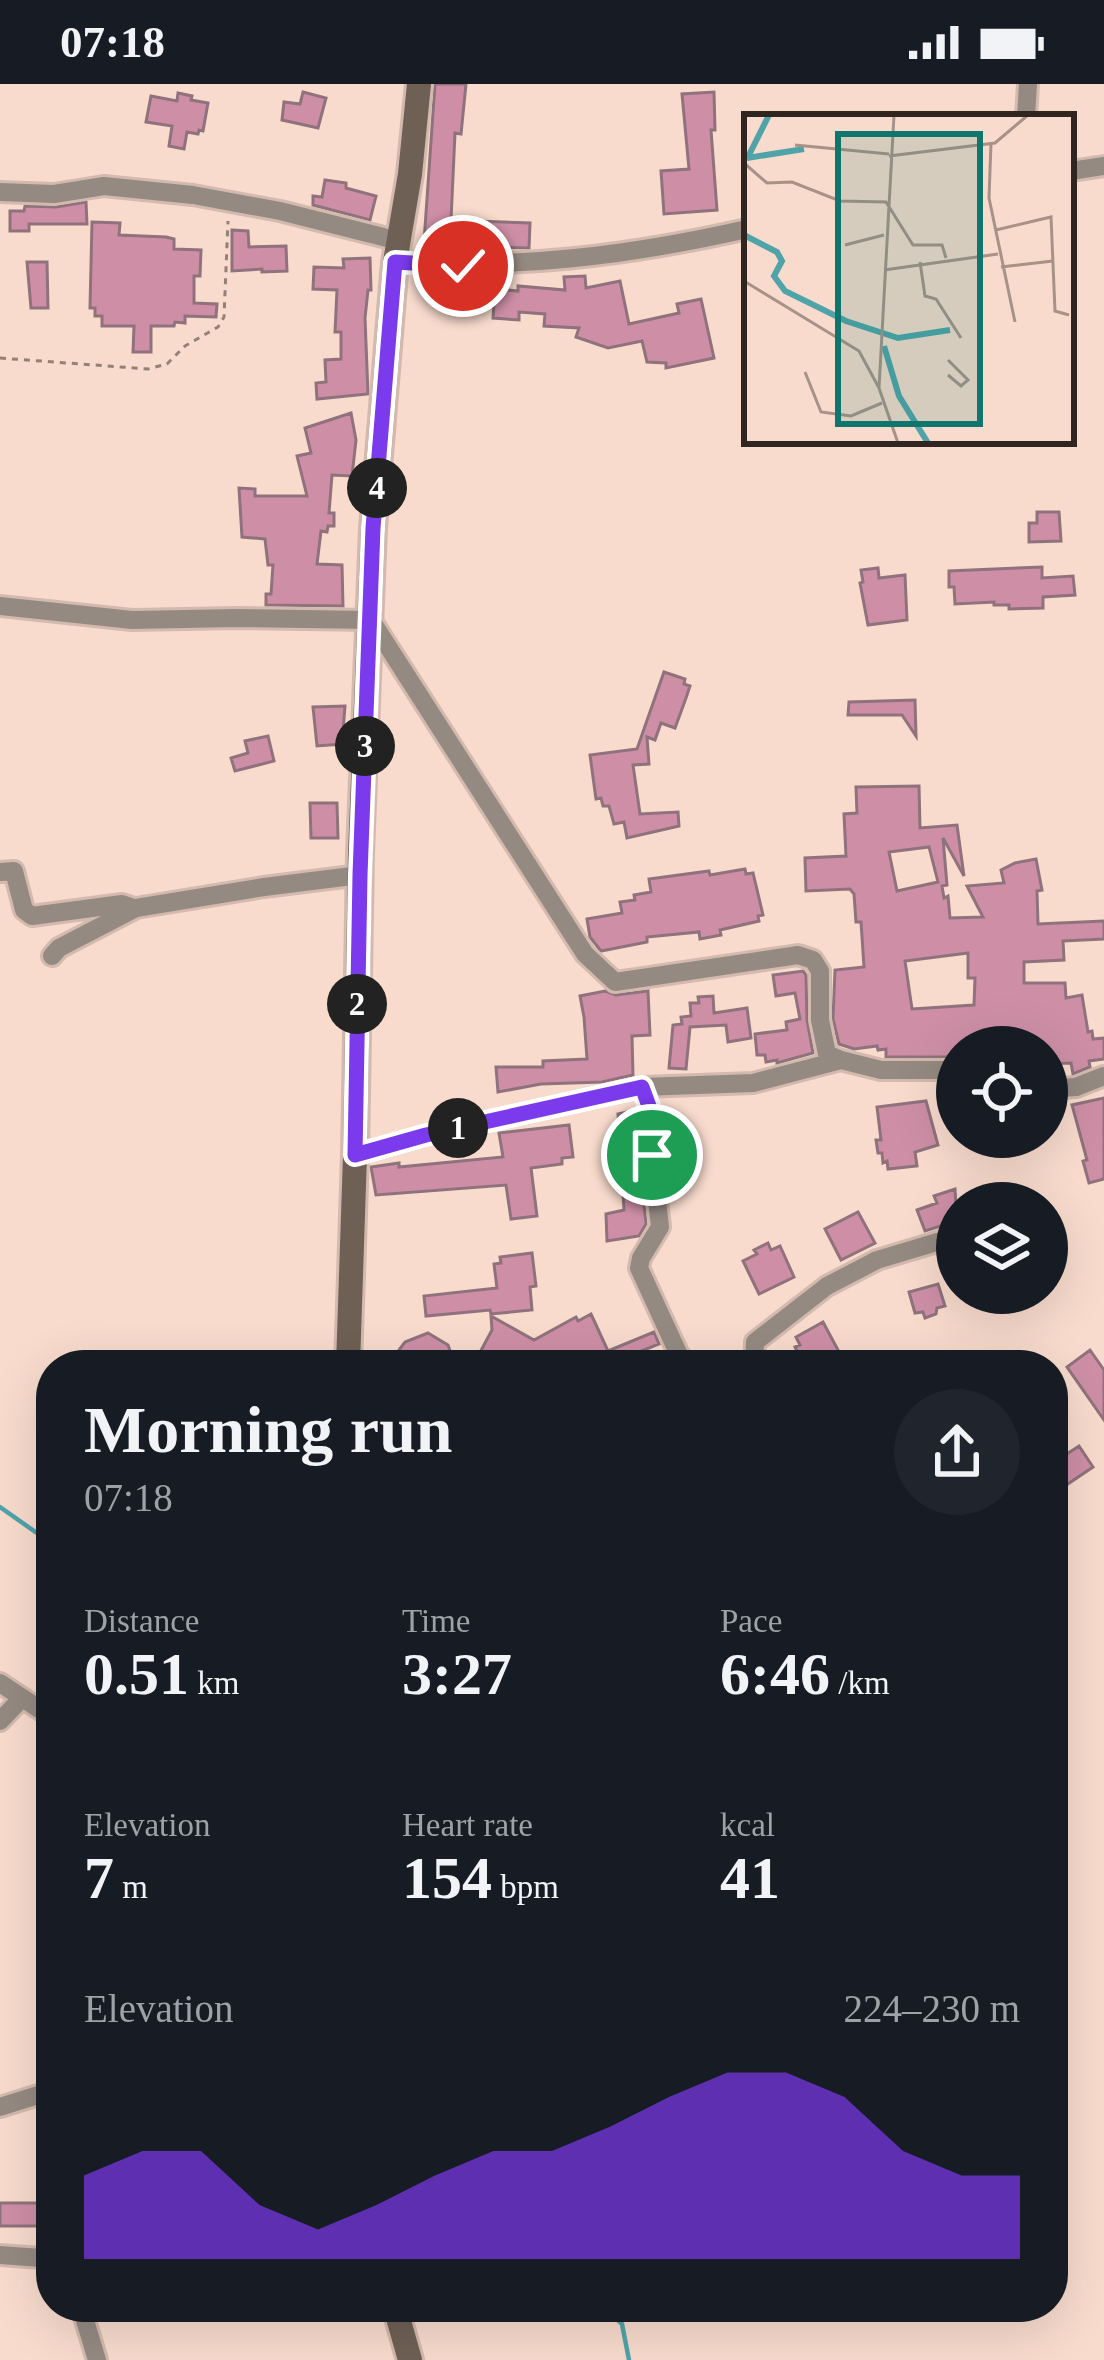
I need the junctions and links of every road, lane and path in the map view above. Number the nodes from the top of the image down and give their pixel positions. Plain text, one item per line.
1 (419, 84) edge
2 (1028, 84) edge
3 (1026, 114) edge
4 (1104, 166) edge
5 (1074, 171) edge
6 (0, 192) edge
7 (235, 202) junction
8 (744, 230) edge
9 (397, 251) junction
10 (0, 358) edge
11 (0, 607) edge
12 (371, 620) junction
13 (2, 872) edge
14 (360, 875) junction
15 (136, 908) junction
16 (52, 956) dead end
17 (841, 1060) junction
18 (936, 1070) edge
19 (1104, 1076) edge
20 (642, 1087) junction
21 (1068, 1088) edge
22 (355, 1155) junction
23 (936, 1242) edge
24 (348, 1350) edge
25 (677, 1350) edge
26 (755, 1350) edge
27 (0, 1683) edge
28 (22, 1698) junction
29 (36, 1707) edge
30 (0, 1721) edge
31 (36, 2096) edge
32 (0, 2107) edge
33 (0, 2255) edge
34 (36, 2258) edge
35 (86, 2322) edge
36 (399, 2322) edge
37 (97, 2360) edge
38 (410, 2360) edge

1 - 9 street
2 - 3 street
4 - 5 street
6 - 7 street
7 - 9 street
7 - 10 path
8 - 9 street
9 - 12 street
11 - 12 street
12 - 14 street
12 - 17 street
13 - 15 street
14 - 15 street
14 - 22 street
15 - 16 street
17 - 18 street
17 - 20 street
19 - 21 street
20 - 22 street
20 - 25 street
22 - 24 street
23 - 26 street
27 - 28 street
28 - 29 street
28 - 30 street
31 - 32 street
33 - 34 street
35 - 37 street
36 - 38 street

